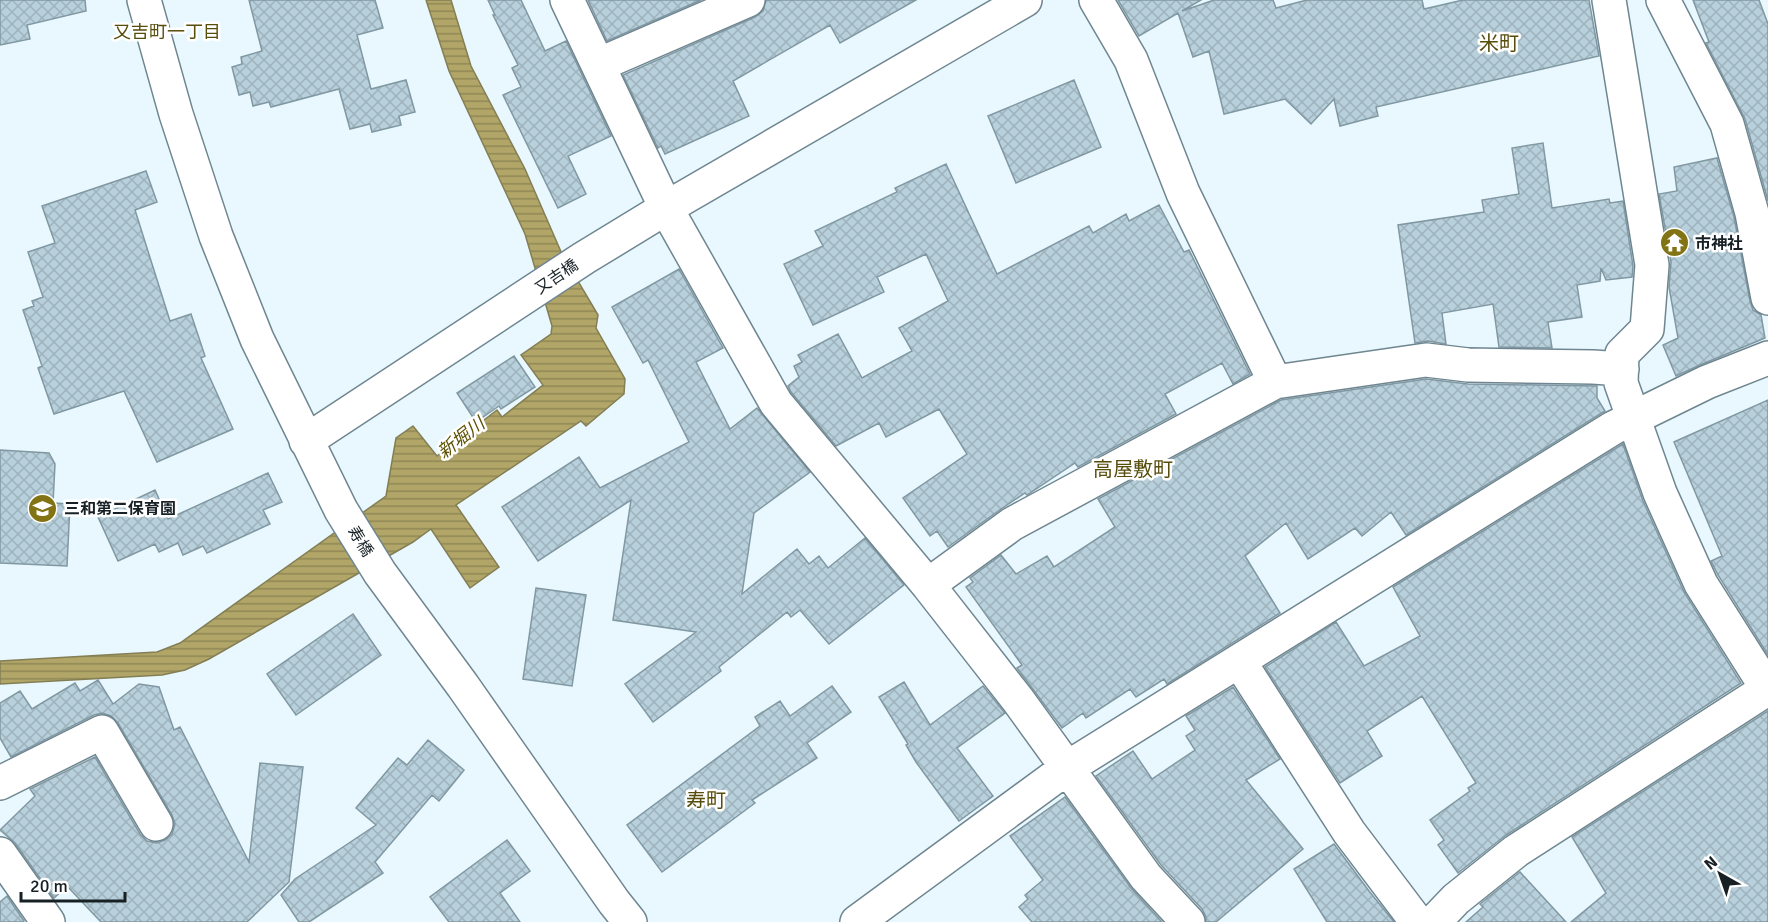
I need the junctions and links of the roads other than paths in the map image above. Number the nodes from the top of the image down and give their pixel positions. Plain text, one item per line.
1 (144, 0) edge
2 (567, 0) edge
3 (748, 0) edge
4 (1025, 0) edge
5 (1096, 0) edge
6 (1663, 0) edge
7 (1616, 2) edge
8 (598, 65) junction
9 (666, 208) junction
10 (1768, 298) edge
11 (1768, 357) edge
12 (1622, 369) junction
13 (1275, 382) junction
14 (1633, 417) junction
15 (306, 441) junction
16 (928, 585) junction
17 (1239, 661) junction
18 (1768, 689) edge
19 (1067, 768) junction
20 (0, 783) edge
21 (156, 824) dead end
22 (0, 854) edge
23 (48, 922) edge
24 (630, 922) edge
25 (857, 922) edge
26 (1188, 922) edge
27 (1417, 922) edge
28 (1434, 922) edge

1 - 15 street, 寿橋
2 - 8 street
3 - 8 street
4 - 9 street, 又吉橋
5 - 13 street
6 - 10 street
7 - 12 street
8 - 9 street
9 - 15 street, 又吉橋
9 - 16 street
11 - 14 street
12 - 13 street
12 - 14 street
13 - 16 street
14 - 17 street
14 - 18 street
15 - 24 street, 寿橋
16 - 19 street
17 - 19 street
17 - 27 street
18 - 28 street
19 - 25 street
19 - 26 street
20 - 21 street
22 - 23 street

